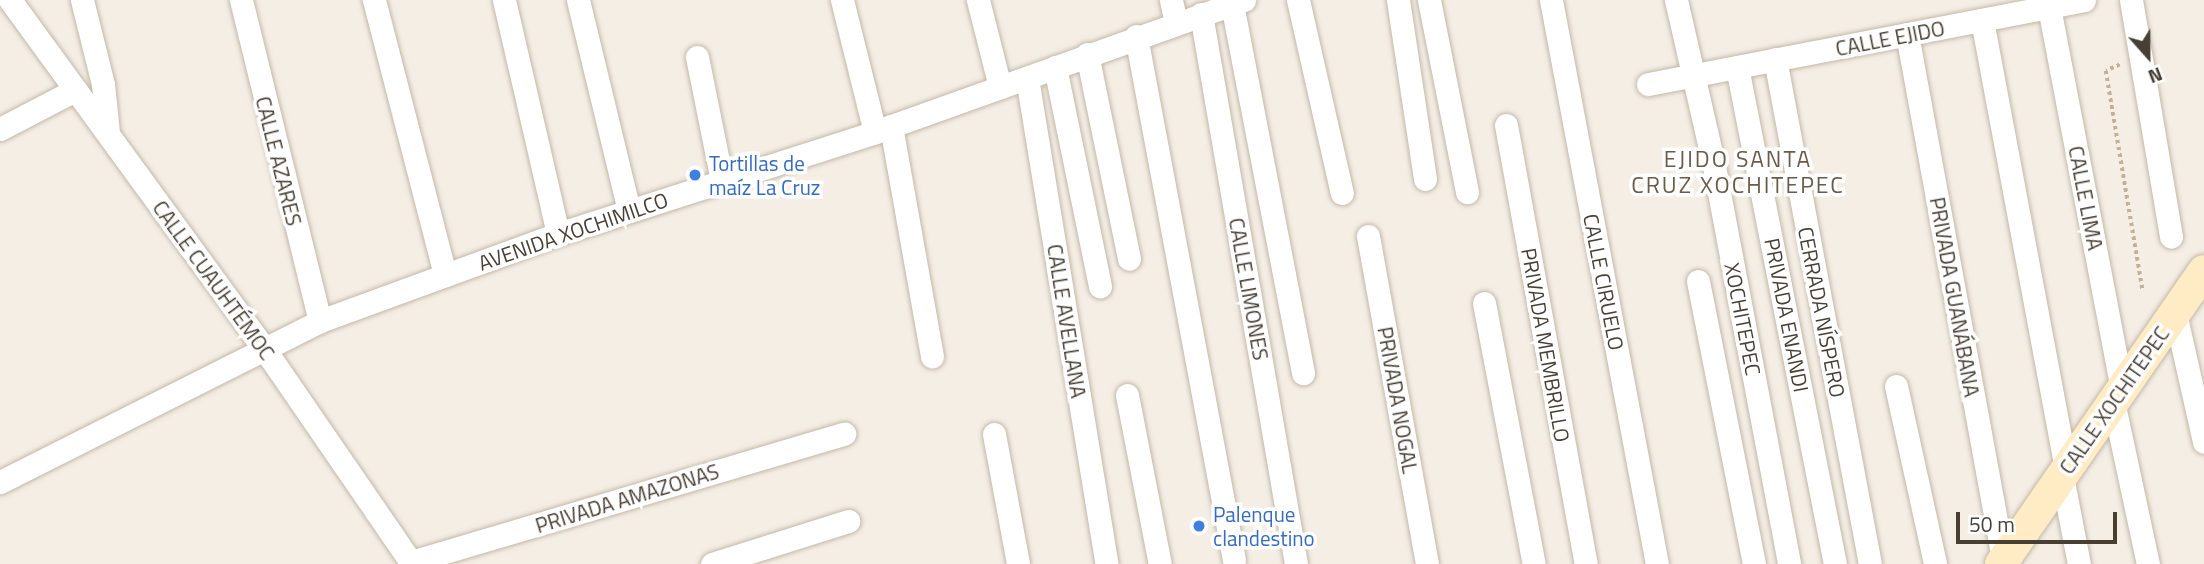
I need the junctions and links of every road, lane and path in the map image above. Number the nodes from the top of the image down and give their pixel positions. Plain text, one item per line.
1 (10, 0) edge
2 (82, 0) edge
3 (241, 0) edge
4 (373, 0) edge
5 (504, 0) edge
6 (578, 0) edge
7 (842, 0) edge
8 (978, 0) edge
9 (1171, 0) edge
10 (1298, 0) edge
11 (1398, 0) edge
12 (1429, 0) edge
13 (1551, 0) edge
14 (1675, 0) edge
15 (2084, 0) edge
16 (2131, 0) edge
17 (1238, 2) edge
18 (2049, 7) junction
19 (1201, 15) junction
20 (1982, 20) junction
21 (1176, 23) junction
22 (1907, 34) junction
23 (1136, 36) junction
24 (1087, 54) junction
25 (697, 57) dead end
26 (2138, 58) junction
27 (1775, 59) junction
28 (1055, 67) junction
29 (1737, 67) junction
30 (1695, 75) junction
31 (1027, 78) junction
32 (1648, 84) dead end
33 (1000, 87) junction
34 (75, 90) junction
35 (1506, 125) dead end
36 (0, 129) edge
37 (883, 129) junction
38 (108, 135) junction
39 (1425, 179) dead end
40 (722, 181) junction
41 (1467, 192) dead end
42 (1342, 193) dead end
43 (629, 211) junction
44 (558, 234) junction
45 (1368, 236) dead end
46 (2171, 237) dead end
47 (1129, 259) dead end
48 (2204, 271) edge
49 (445, 275) junction
50 (1698, 281) dead end
51 (1100, 286) dead end
52 (2143, 291) dead end
53 (1484, 303) dead end
54 (2175, 313) junction
55 (320, 321) junction
56 (263, 347) junction
57 (932, 356) dead end
58 (1303, 373) dead end
59 (1896, 386) dead end
60 (1127, 395) dead end
61 (2118, 395) junction
62 (844, 434) dead end
63 (994, 434) dead end
64 (2204, 442) edge
65 (2064, 473) junction
66 (0, 482) edge
67 (848, 521) dead end
68 (1234, 560) dead end
69 (411, 563) edge
70 (2003, 563) edge
71 (712, 564) edge
72 (1018, 564) edge
73 (1107, 564) edge
74 (1160, 564) edge
75 (1296, 564) edge
76 (1427, 564) edge
77 (1534, 564) edge
78 (1586, 564) edge
79 (1657, 564) edge
80 (1754, 564) edge
81 (1789, 564) edge
82 (1835, 564) edge
83 (1871, 564) edge
84 (1935, 564) edge
85 (2080, 564) edge
86 (2148, 564) edge

1 - 34 street, CALLE CUAUHTÉMOC
2 - 38 street
3 - 55 street, CALLE AZARES
4 - 49 street
5 - 44 street
6 - 43 street
7 - 37 street
8 - 33 street
9 - 21 street
10 - 42 street
11 - 39 street
12 - 41 street
13 - 79 street, CALLE CIRUELO
14 - 30 street
15 - 18 street, CALLE EJIDO
16 - 26 street
17 - 19 street, AVENIDA XOCHIMILCO
17 - 58 street
18 - 20 street, CALLE EJIDO
18 - 61 street, CALLE LIMA
19 - 21 street, AVENIDA XOCHIMILCO
19 - 75 street, CALLE LIMONES
20 - 22 street, CALLE EJIDO
20 - 65 street
21 - 23 street, AVENIDA XOCHIMILCO
22 - 27 street, CALLE EJIDO
22 - 70 street, PRIVADA GUANÁBANA
23 - 24 street, AVENIDA XOCHIMILCO
23 - 68 street
24 - 28 street, AVENIDA XOCHIMILCO
24 - 47 street
25 - 40 street
26 - 46 street
26 - 52 path
27 - 29 street, CALLE EJIDO
27 - 83 street, CERRADA NÍSPERO
28 - 31 street, AVENIDA XOCHIMILCO
28 - 51 street
29 - 30 street, CALLE EJIDO
29 - 82 street, PRIVADA ENANDI
30 - 32 street, CALLE EJIDO
30 - 81 street, XOCHITEPEC
31 - 33 street, AVENIDA XOCHIMILCO
31 - 73 street, CALLE AVELLANA
33 - 37 street, AVENIDA XOCHIMILCO
34 - 36 street
34 - 38 street, CALLE CUAUHTÉMOC
35 - 78 street, PRIVADA MEMBRILLO
37 - 40 street, AVENIDA XOCHIMILCO
37 - 57 street
38 - 56 street, CALLE CUAUHTÉMOC
40 - 43 street, AVENIDA XOCHIMILCO
43 - 44 street, AVENIDA XOCHIMILCO
44 - 49 street, AVENIDA XOCHIMILCO
45 - 76 street, PRIVADA NOGAL
48 - 54 street, CALLE XOCHITEPEC
49 - 55 street, AVENIDA XOCHIMILCO
50 - 80 street
53 - 77 street
54 - 61 street, CALLE XOCHITEPEC
54 - 64 street
55 - 56 street, AVENIDA XOCHIMILCO
56 - 66 street, AVENIDA XOCHIMILCO
56 - 69 street, CALLE CUAUHTÉMOC
59 - 84 street
60 - 74 street
61 - 65 street, CALLE XOCHITEPEC
61 - 86 street, CALLE LIMA
62 - 69 street, PRIVADA AMAZONAS
63 - 72 street
65 - 70 street, CALLE XOCHITEPEC
65 - 85 street
67 - 71 street

